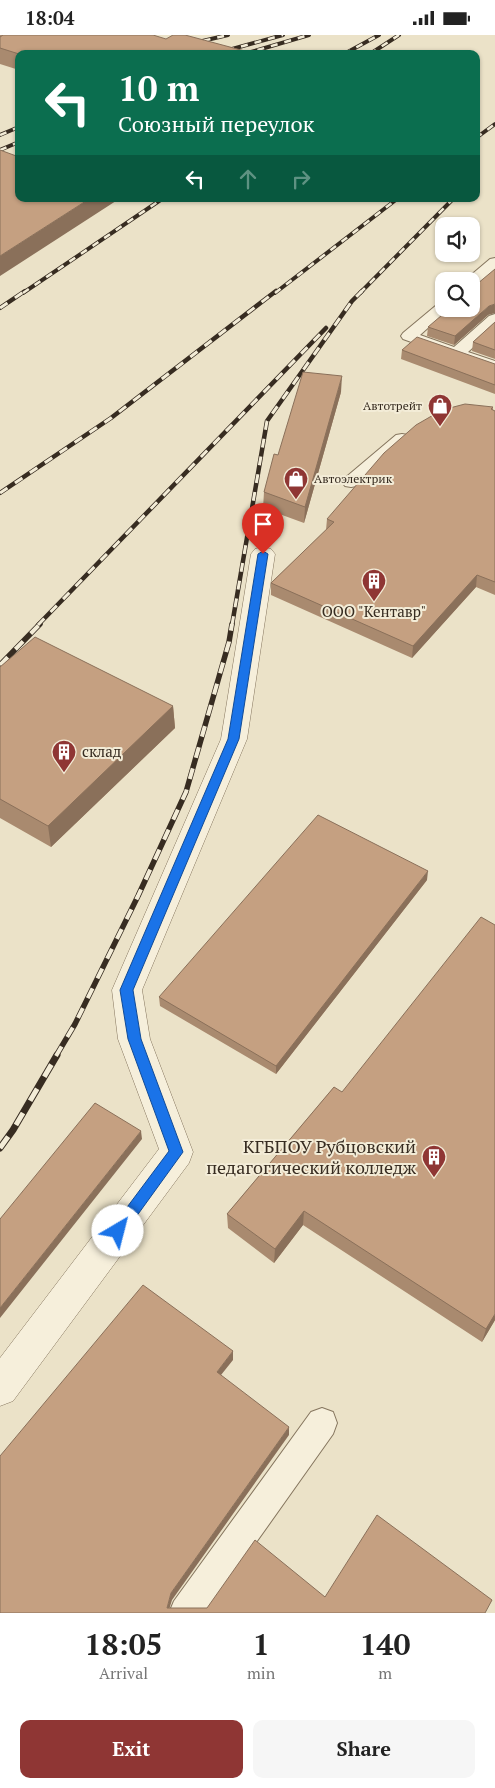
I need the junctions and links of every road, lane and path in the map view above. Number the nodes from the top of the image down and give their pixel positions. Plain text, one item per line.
1 (495, 262) edge
2 (480, 274) edge
3 (435, 314) edge
4 (495, 319) edge
5 (457, 353) junction
6 (495, 367) edge
7 (416, 427) edge
8 (351, 482) dead end
9 (263, 554) dead end
10 (0, 1388) edge
11 (322, 1423) dead end
12 (186, 1613) edge

1 - 2 lane
3 - 5 lane
4 - 5 lane
5 - 6 lane
7 - 8 lane
9 - 10 street
11 - 12 lane

